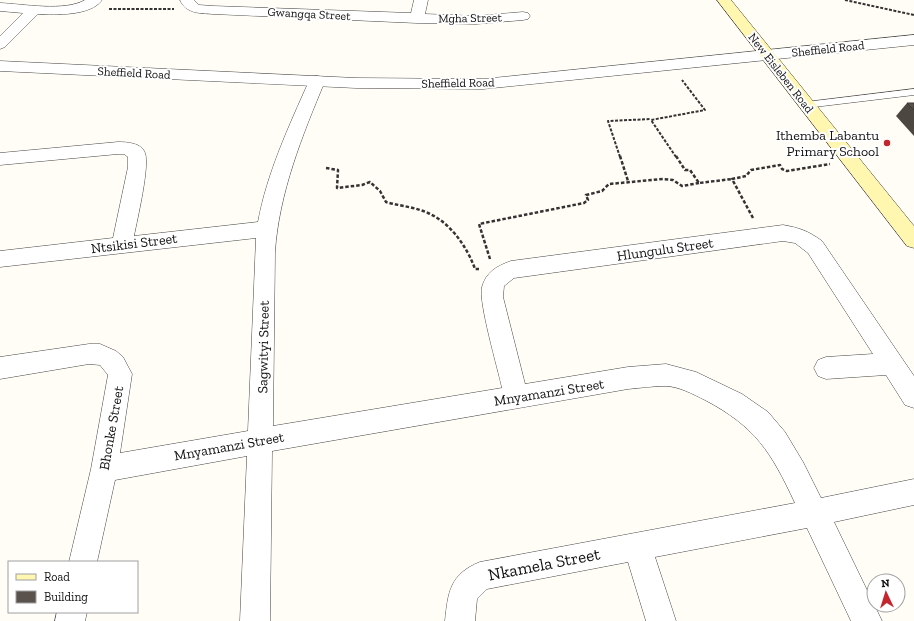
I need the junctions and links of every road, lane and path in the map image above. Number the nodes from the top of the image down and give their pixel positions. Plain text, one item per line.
1 (421, 0) edge
2 (724, 0) edge
3 (845, 0) edge
4 (188, 2) edge
5 (91, 3) edge
6 (0, 6) edge
7 (35, 9) junction
8 (914, 15) edge
9 (523, 16) dead end
10 (417, 19) junction
11 (914, 40) edge
12 (0, 44) edge
13 (766, 56) junction
14 (670, 64) junction
15 (0, 66) edge
16 (317, 81) junction
17 (914, 92) edge
18 (806, 105) junction
19 (651, 120) junction
20 (0, 160) edge
21 (850, 161) junction
22 (326, 168) dead end
23 (732, 179) junction
24 (628, 181) junction
25 (699, 183) junction
26 (268, 229) junction
27 (762, 235) junction
28 (914, 240) edge
29 (122, 244) junction
30 (0, 259) edge
31 (491, 275) junction
32 (892, 364) junction
33 (826, 368) dead end
34 (1, 371) edge
35 (914, 396) edge
36 (516, 397) junction
37 (261, 441) junction
38 (104, 469) junction
39 (914, 492) edge
40 (813, 513) junction
41 (637, 546) junction
42 (83, 561) edge
43 (255, 621) edge
44 (460, 621) edge
45 (661, 621) edge
46 (866, 621) edge

1 - 10 street
2 - 13 main road, New Eisleben Road
3 - 8 path
4 - 5 path
4 - 10 street, Gwangqa Street
5 - 7 street
6 - 7 street
7 - 12 street
9 - 10 street, Mgha Street
11 - 13 street, Sheffield Road
13 - 14 street, Sheffield Road
13 - 18 main road, New Eisleben Road
14 - 16 street, Sheffield Road
14 - 19 path
15 - 16 street, Sheffield Road
16 - 26 street, Sagwityi Street
17 - 18 lane
18 - 21 main road, New Eisleben Road
19 - 24 path
19 - 25 path
20 - 29 street
21 - 23 path
21 - 28 main road, New Eisleben Road
22 - 31 path
23 - 25 path
23 - 27 path
24 - 25 path
24 - 31 path
26 - 29 street, Ntsikisi Street
26 - 37 street, Sagwityi Street
27 - 31 street, Hlungulu Street
27 - 32 street, Hlungulu Street
29 - 30 street, Ntsikisi Street
31 - 36 street
32 - 33 street
32 - 35 street, Hlungulu Street
34 - 38 street, Bhonke Street
36 - 37 street, Mnyamanzi Street
36 - 40 street, Mnyamanzi Street
37 - 38 street, Mnyamanzi Street
37 - 43 street, Sagwityi Street
38 - 42 street, Bhonke Street
39 - 40 street
40 - 41 street, Nkamela Street
40 - 46 street, Mnyamanzi Street
41 - 44 street, Nkamela Street
41 - 45 street

